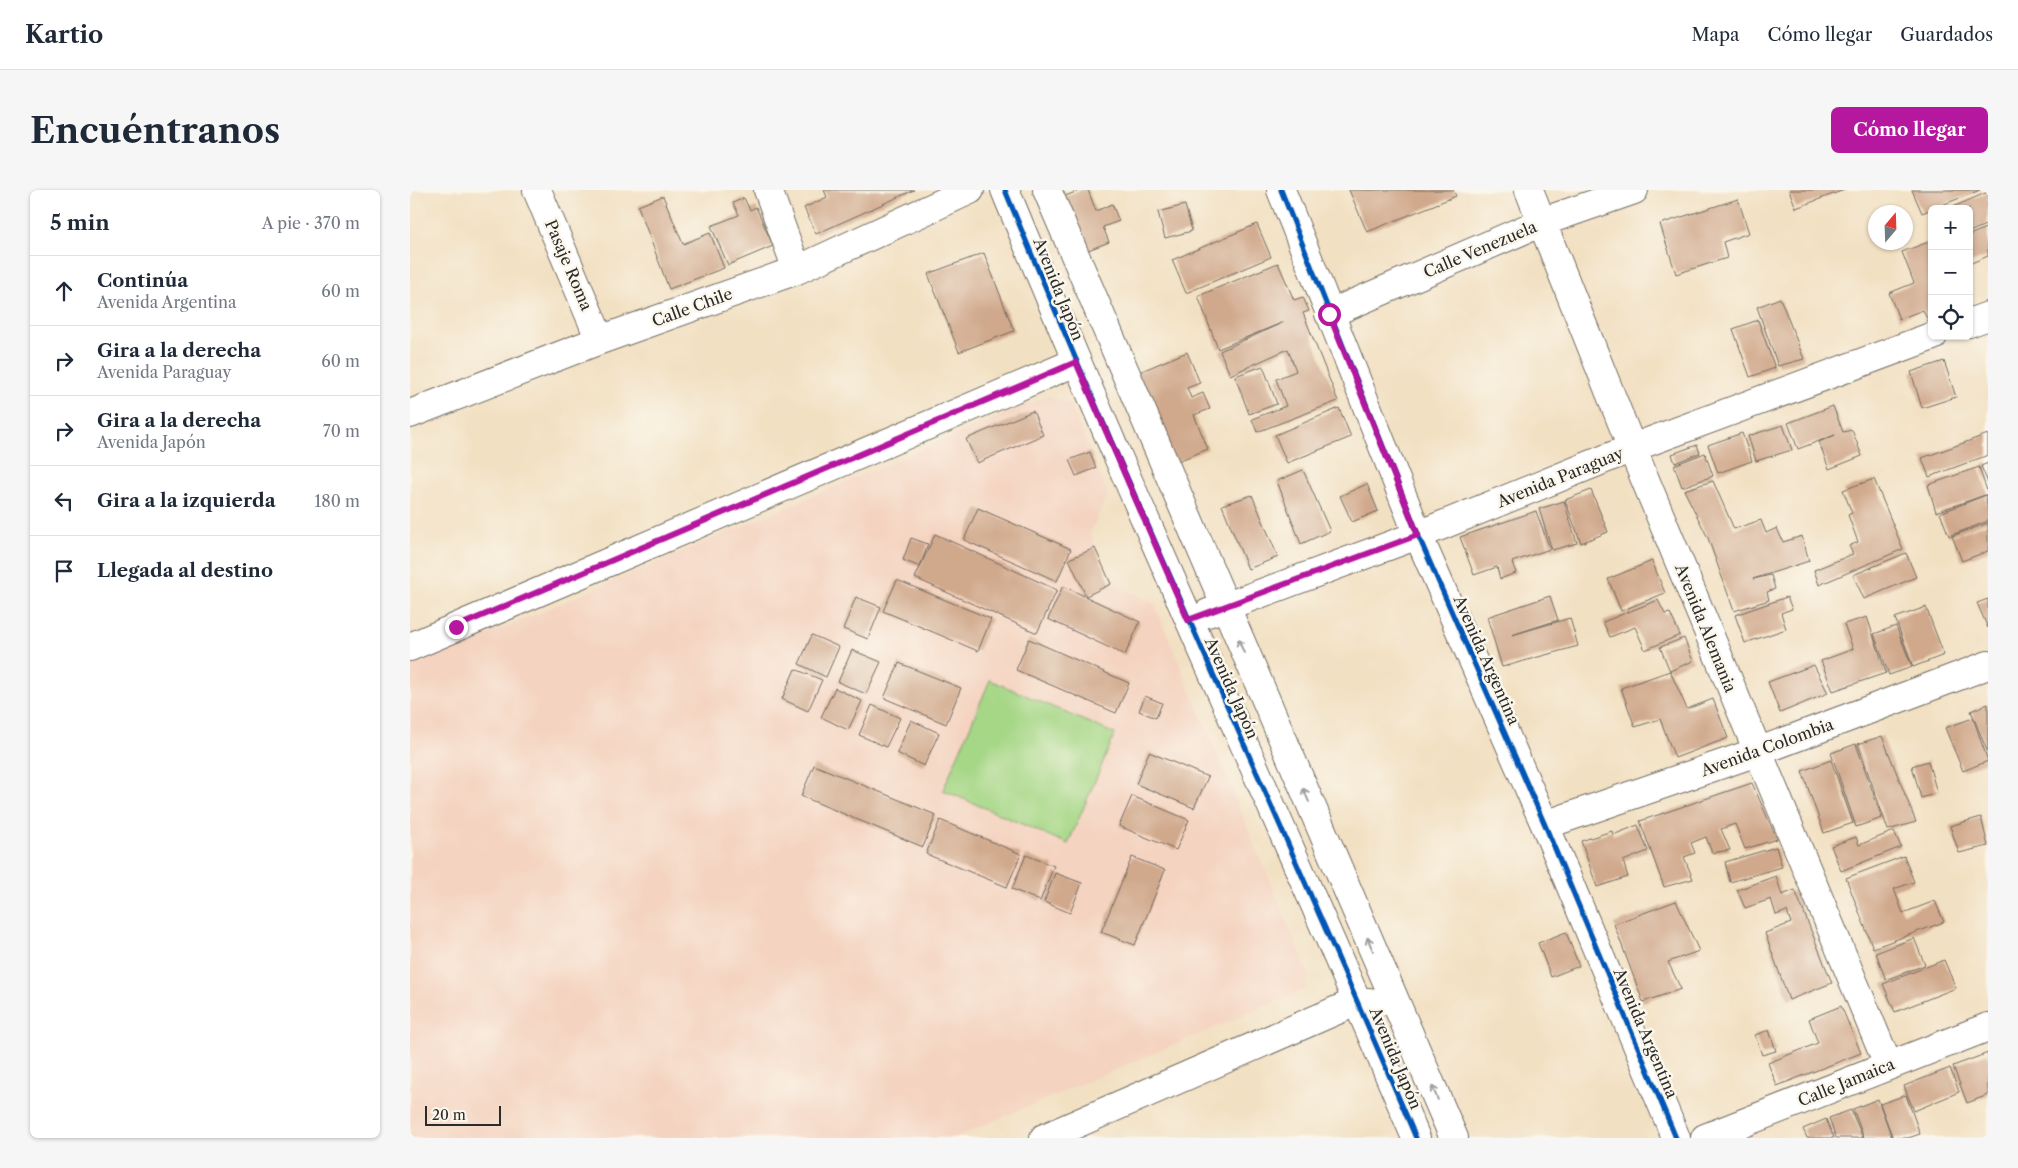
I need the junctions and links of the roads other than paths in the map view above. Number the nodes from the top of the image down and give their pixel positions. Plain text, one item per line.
1 (537, 190) edge
2 (768, 190) edge
3 (970, 190) edge
4 (1005, 190) edge
5 (1047, 190) edge
6 (1281, 190) edge
7 (1529, 190) edge
8 (1634, 190) edge
9 (1542, 222) junction
10 (797, 270) junction
11 (1329, 314) junction
12 (1988, 316) edge
13 (1973, 322) edge
14 (1928, 338) edge
15 (600, 340) junction
16 (1076, 362) junction
17 (410, 414) edge
18 (1632, 448) junction
19 (1418, 535) junction
20 (1225, 608) junction
21 (1188, 620) junction
22 (410, 647) edge
23 (1988, 665) edge
24 (1757, 752) junction
25 (1546, 826) junction
26 (1358, 1001) junction
27 (1397, 1005) junction
28 (1988, 1027) edge
29 (1888, 1065) junction
30 (1044, 1138) edge
31 (1416, 1138) edge
32 (1454, 1138) edge
33 (1676, 1138) edge
34 (1705, 1138) edge

1 - 15 street, Pasaje Roma
2 - 10 street
3 - 10 street, Calle Chile
4 - 16 street, Avenida Japón
5 - 20 street, Avenida Japón
6 - 11 street, Avenida Argentina
7 - 9 street, Avenida Alemania
8 - 9 street, Calle Venezuela
9 - 11 street, Calle Venezuela
9 - 18 street, Avenida Alemania
10 - 15 street, Calle Chile
11 - 19 street, Avenida Argentina
12 - 13 street
14 - 18 street, Avenida Paraguay
15 - 17 street, Calle Chile
16 - 21 street, Avenida Japón
16 - 22 street
18 - 19 street, Avenida Paraguay
18 - 24 street, Avenida Alemania
19 - 20 street, Avenida Paraguay
19 - 25 street, Avenida Argentina
20 - 21 street, Avenida Paraguay
27 -> 20 street, Avenida Japón
21 - 26 street, Avenida Japón
23 - 24 street, Avenida Colombia
24 - 25 street, Avenida Colombia
24 - 29 street, Avenida Alemania
25 - 33 street, Avenida Argentina
26 - 27 street
26 - 30 street
26 - 31 street, Avenida Japón
32 -> 27 street, Avenida Japón
28 - 29 street, Calle Jamaica
29 - 34 street, Calle Jamaica

